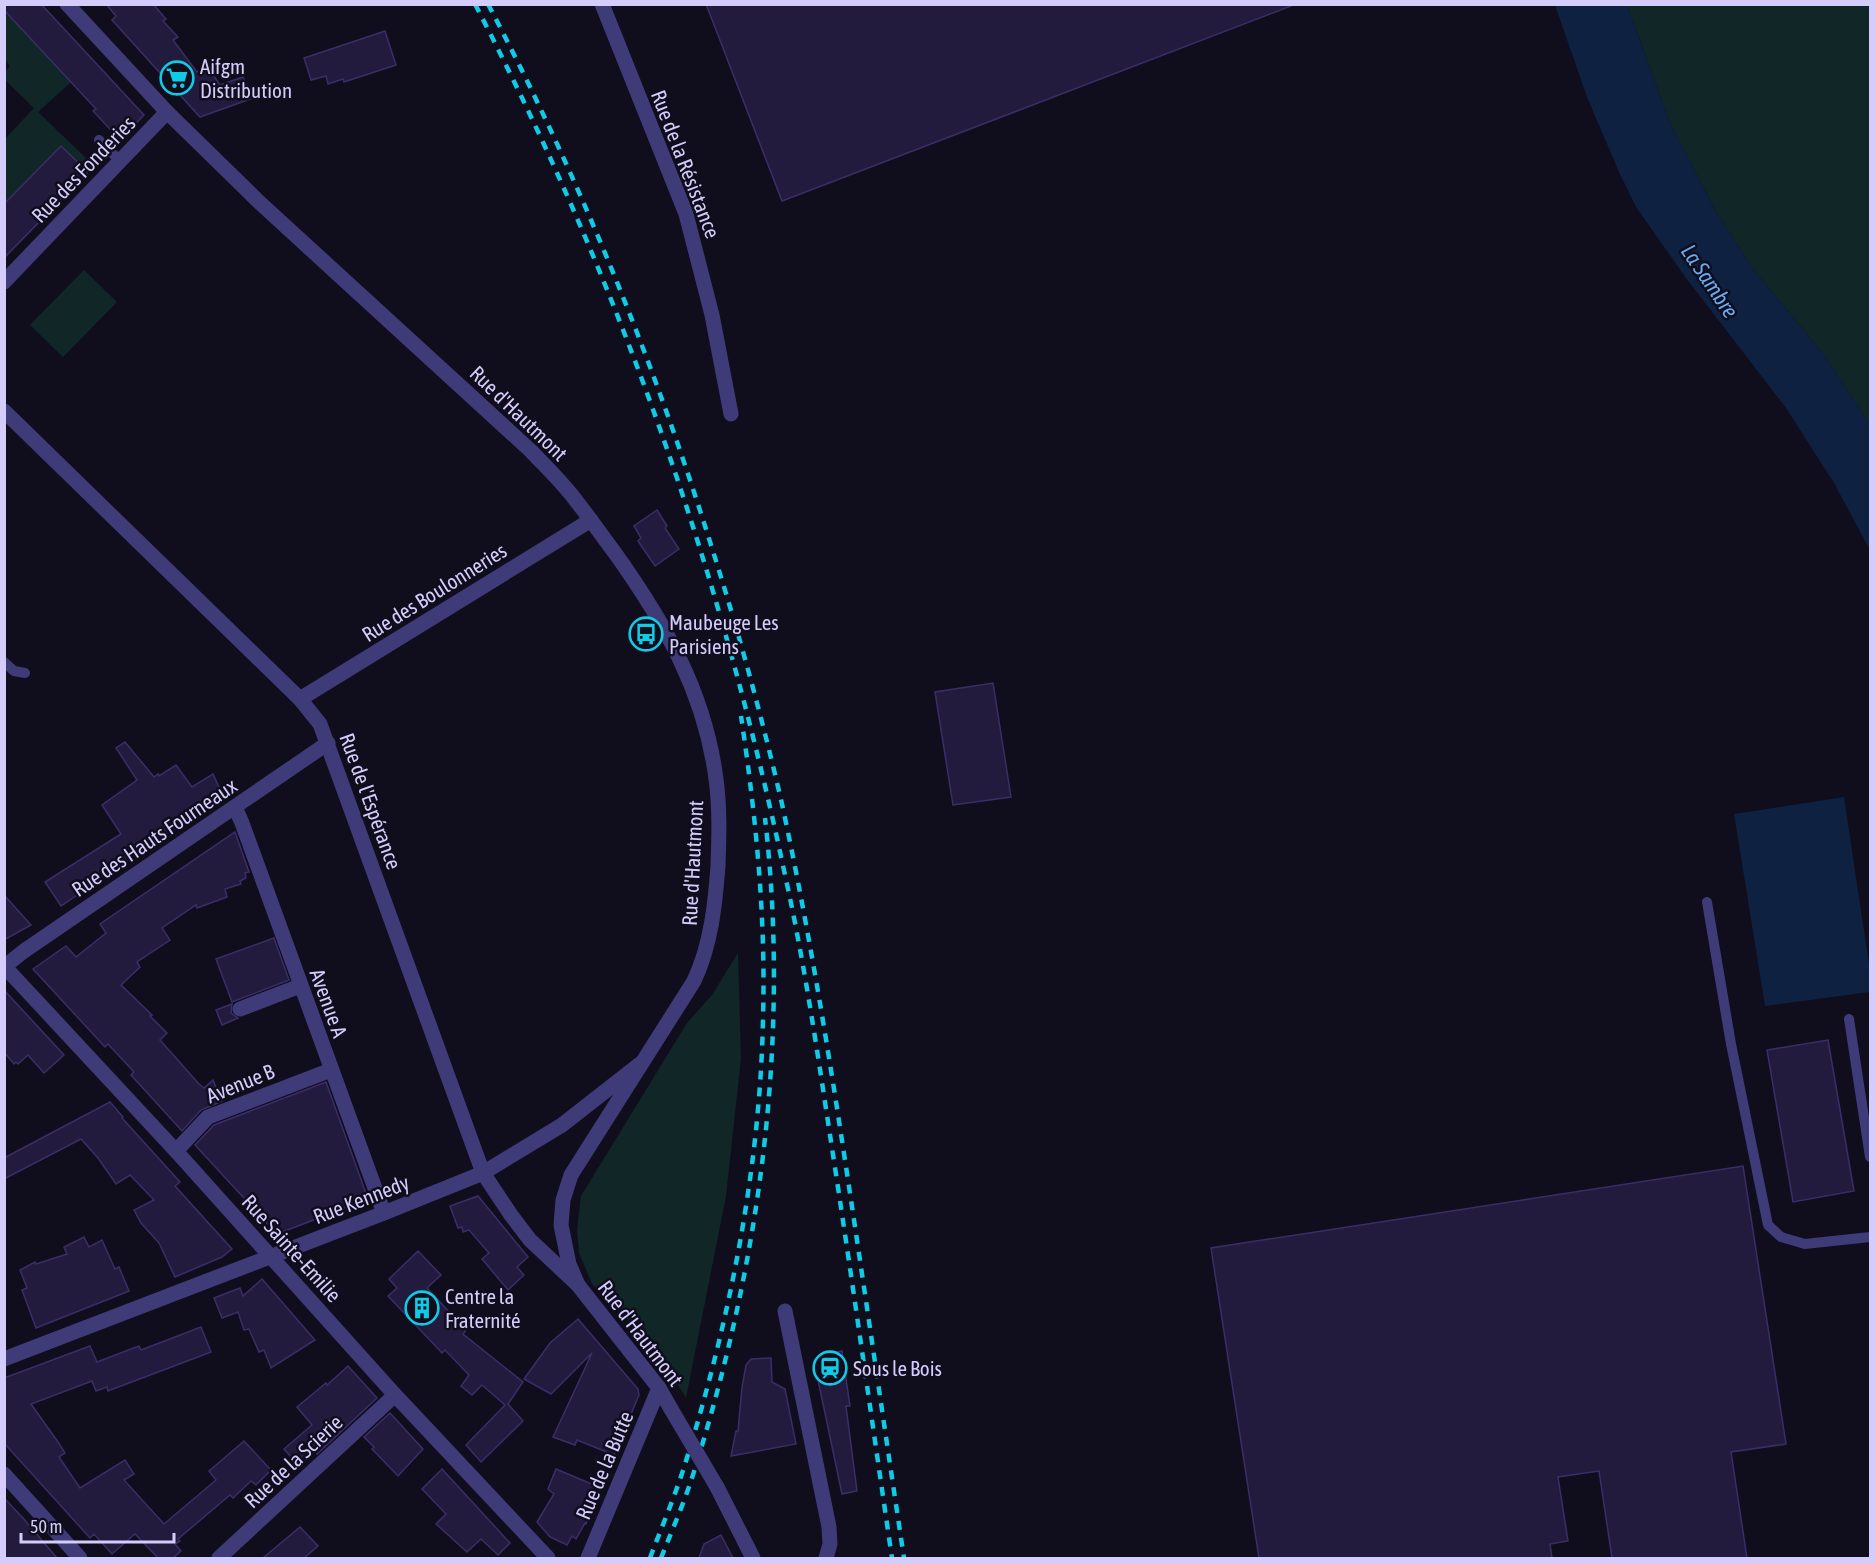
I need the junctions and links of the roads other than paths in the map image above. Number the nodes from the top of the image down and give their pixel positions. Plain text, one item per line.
1 (67, 4) edge
2 (602, 4) edge
3 (167, 112) junction
4 (99, 140) dead end
5 (120, 161) junction
6 (4, 282) edge
7 (4, 411) edge
8 (731, 414) dead end
9 (591, 520) junction
10 (4, 662) edge
11 (25, 673) dead end
12 (300, 699) junction
13 (328, 743) junction
14 (235, 807) junction
15 (1707, 902) dead end
16 (5, 967) edge
17 (300, 986) junction
18 (240, 1008) dead end
19 (1849, 1019) dead end
20 (643, 1062) junction
21 (331, 1071) junction
22 (176, 1151) junction
23 (1870, 1156) edge
24 (483, 1173) junction
25 (384, 1213) junction
26 (1870, 1237) edge
27 (271, 1256) junction
28 (578, 1285) junction
29 (785, 1311) dead end
30 (4, 1359) edge
31 (658, 1388) junction
32 (395, 1395) junction
33 (4, 1474) edge
34 (80, 1558) edge
35 (219, 1558) edge
36 (548, 1558) edge
37 (588, 1558) edge
38 (753, 1558) edge
39 (826, 1558) edge

1 - 3 street, Rue d'Hautmont
2 - 8 street, Rue de la Résistance
3 - 5 street, Rue des Fonderies
3 - 9 street, Rue d'Hautmont
4 - 5 lane
5 - 6 street, Rue des Fonderies
7 - 12 street, Rue de l'Espérance
9 - 12 street, Rue des Boulonneries
9 - 20 street, Rue d'Hautmont
10 - 11 lane
12 - 13 street, Rue de l'Espérance
13 - 14 street, Rue des Hauts Fourneaux
13 - 24 street, Rue de l'Espérance
14 - 16 street, Rue des Hauts Fourneaux
14 - 17 street, Avenue A
15 - 26 lane
16 - 22 street, Rue Sainte-Emilie
17 - 18 street
17 - 21 street, Avenue A
19 - 23 lane
20 - 24 street, Rue Kennedy
20 - 28 street, Rue d'Hautmont
21 - 22 street, Avenue B
21 - 25 street, Avenue A
22 - 27 street, Rue Sainte-Emilie
24 - 25 street, Rue Kennedy
24 - 28 street, Rue de l'Espérance
25 - 27 street, Rue Kennedy
27 - 30 street, Rue Kennedy
27 - 32 street, Rue Sainte-Emilie
28 - 31 street, Rue d'Hautmont
29 - 39 street
31 - 37 street, Rue de la Butte
31 - 38 street, Rue d'Hautmont, bridge
32 - 35 street, Rue de la Scierie
32 - 36 street, Rue Sainte-Emilie
33 - 34 street

